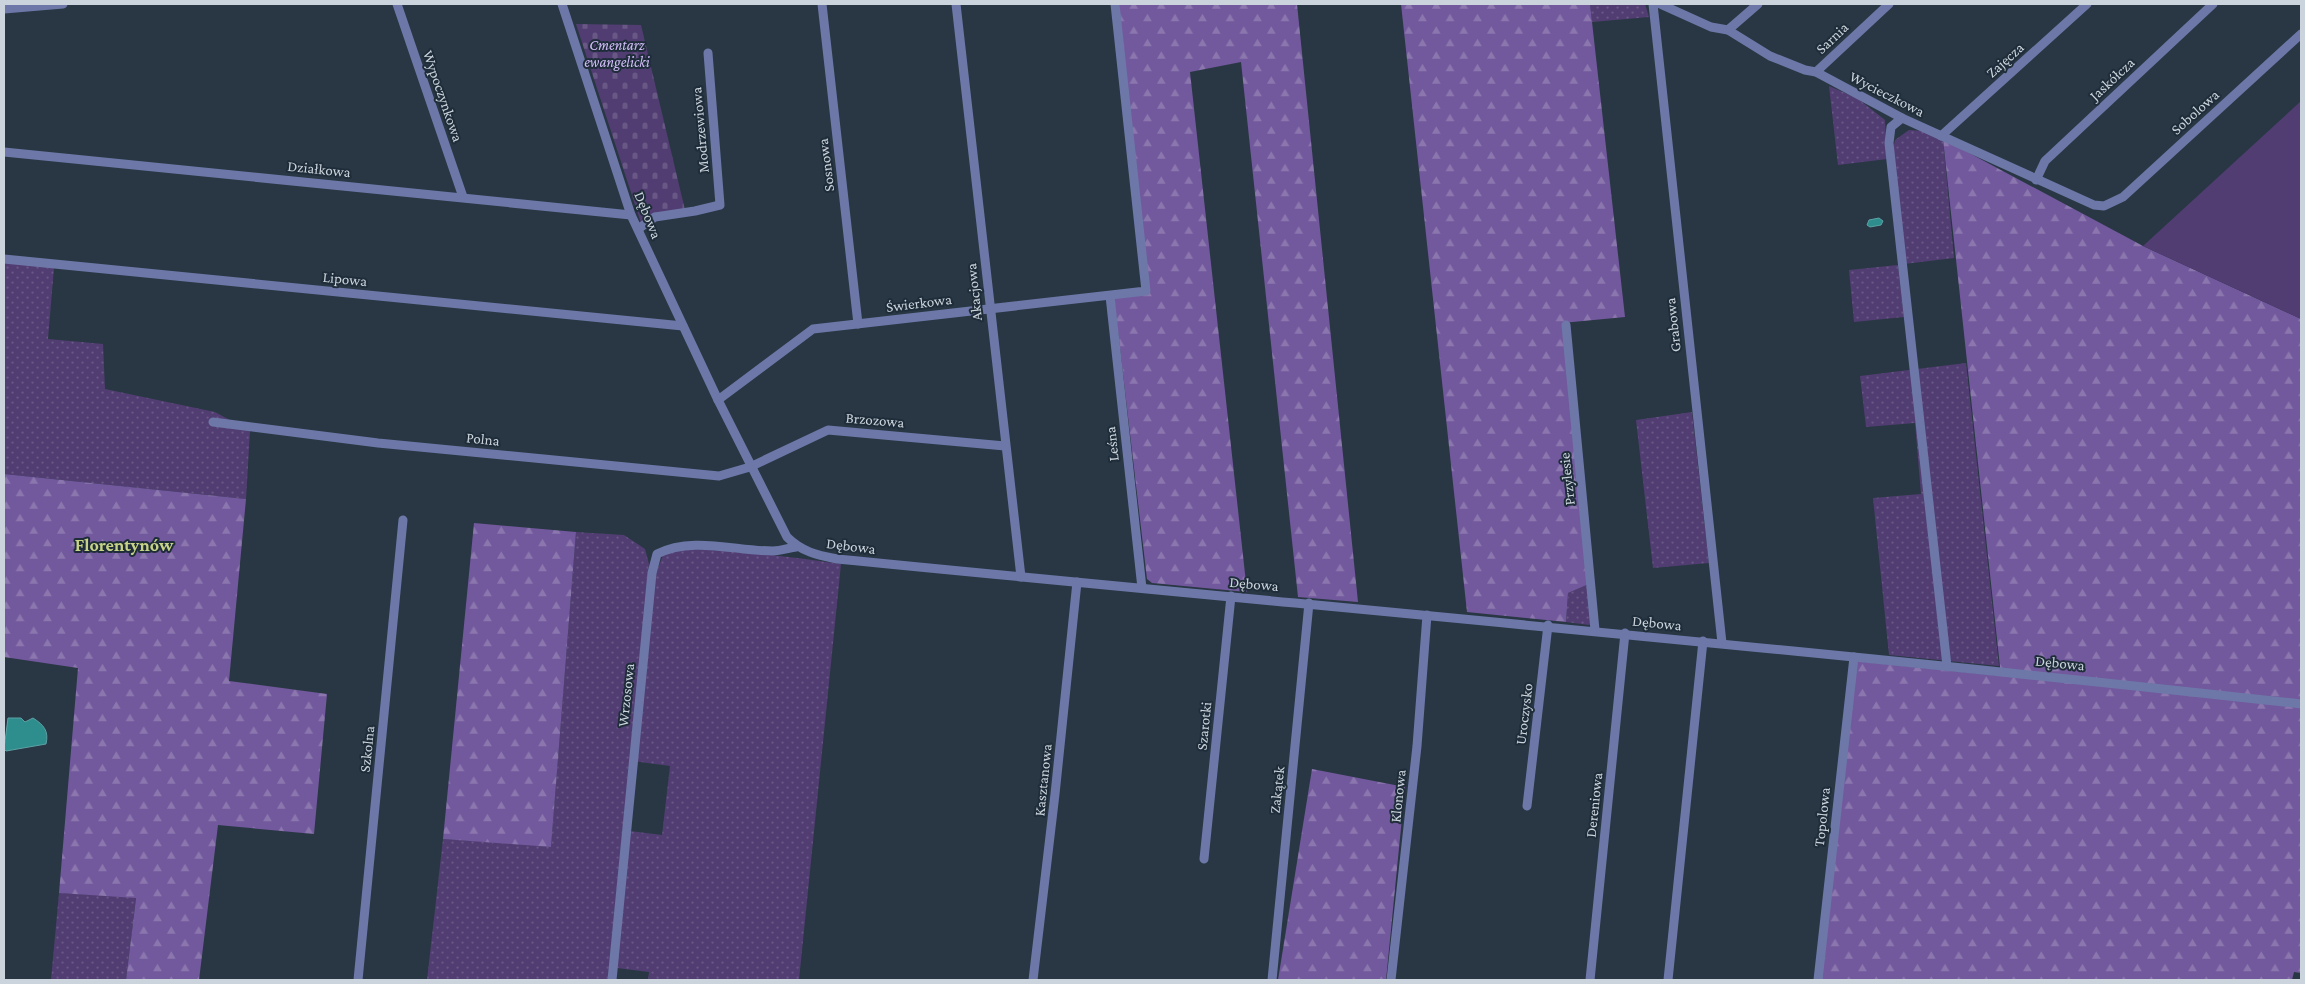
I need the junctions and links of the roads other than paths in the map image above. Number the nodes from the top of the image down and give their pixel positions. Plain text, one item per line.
1 (63, 4) edge
2 (397, 4) edge
3 (562, 4) edge
4 (822, 4) edge
5 (956, 4) edge
6 (1115, 4) edge
7 (1653, 4) edge
8 (1660, 4) edge
9 (1758, 4) edge
10 (1889, 4) edge
11 (2087, 4) edge
12 (2213, 4) edge
13 (4, 9) edge
14 (1728, 30) junction
15 (2301, 34) edge
16 (708, 53) dead end
17 (1816, 72) junction
18 (1902, 118) junction
19 (1941, 136) junction
20 (4, 152) edge
21 (2036, 180) junction
22 (463, 197) junction
23 (2104, 206) joint
24 (631, 215) junction
25 (638, 229) junction
26 (4, 259) edge
27 (1110, 296) junction
28 (990, 308) junction
29 (858, 324) junction
30 (1566, 325) dead end
31 (683, 326) junction
32 (718, 400) junction
33 (213, 422) dead end
34 (1005, 446) junction
35 (750, 467) junction
36 (403, 520) dead end
37 (796, 547) junction
38 (1021, 577) junction
39 (1077, 582) junction
40 (1142, 588) junction
41 (1231, 596) junction
42 (1309, 603) junction
43 (1427, 615) junction
44 (1548, 626) junction
45 (1596, 630) junction
46 (1625, 633) junction
47 (1703, 641) junction
48 (1722, 643) junction
49 (1854, 657) junction
50 (1947, 666) junction
51 (2301, 704) edge
52 (1527, 806) dead end
53 (1204, 858) dead end
54 (358, 980) edge
55 (612, 980) edge
56 (1033, 980) edge
57 (1272, 980) edge
58 (1391, 980) edge
59 (1590, 980) edge
60 (1668, 980) edge
61 (1818, 980) edge

1 - 13 street
2 - 22 street, Wypoczynkowa
3 - 24 street, Dębowa
4 - 29 street, Sosnowa
5 - 28 street, Akacjowa
6 - 27 street, Świerkowa
7 - 48 street, Grabowa
8 - 14 street, Wycieczkowa
9 - 14 street
10 - 17 street, Sarnia
11 - 19 street, Zajęcza
12 - 21 street, Jaskółcza
14 - 17 street, Wycieczkowa
15 - 23 street, Sobolowa
16 - 25 street, Modrzewiowa
17 - 18 street, Wycieczkowa
18 - 19 street, Wycieczkowa
18 - 50 street
19 - 21 street, Wycieczkowa
20 - 22 street, Działkowa
21 - 23 street, Wycieczkowa
22 - 24 street, Działkowa
24 - 25 street, Dębowa
25 - 31 street, Dębowa
26 - 31 street, Lipowa
27 - 28 street, Świerkowa
27 - 40 street, Leśna
28 - 29 street, Świerkowa
28 - 34 street, Akacjowa
29 - 32 street, Świerkowa
30 - 45 street, Przylesie
31 - 32 street, Dębowa
32 - 35 street, Dębowa
33 - 35 street, Polna
34 - 35 street, Brzozowa
34 - 38 street, Akacjowa
35 - 37 street, Dębowa
36 - 54 street, Szkolna
37 - 38 street, Dębowa
37 - 55 street, Wrzosowa
38 - 39 street, Dębowa
39 - 40 street, Dębowa
39 - 56 street, Kasztanowa
40 - 41 street, Dębowa
41 - 42 street, Dębowa
41 - 53 street, Szarotki
42 - 43 street, Dębowa
42 - 57 street, Zakątek
43 - 44 street, Dębowa
43 - 58 street, Klonowa
44 - 45 street, Dębowa
44 - 52 street, Uroczysko
45 - 46 street, Dębowa
46 - 47 street, Dębowa
46 - 59 street, Dereniowa
47 - 48 street, Dębowa
47 - 60 street
48 - 49 street, Dębowa
49 - 50 street, Dębowa
49 - 61 street, Topolowa
50 - 51 street, Dębowa

